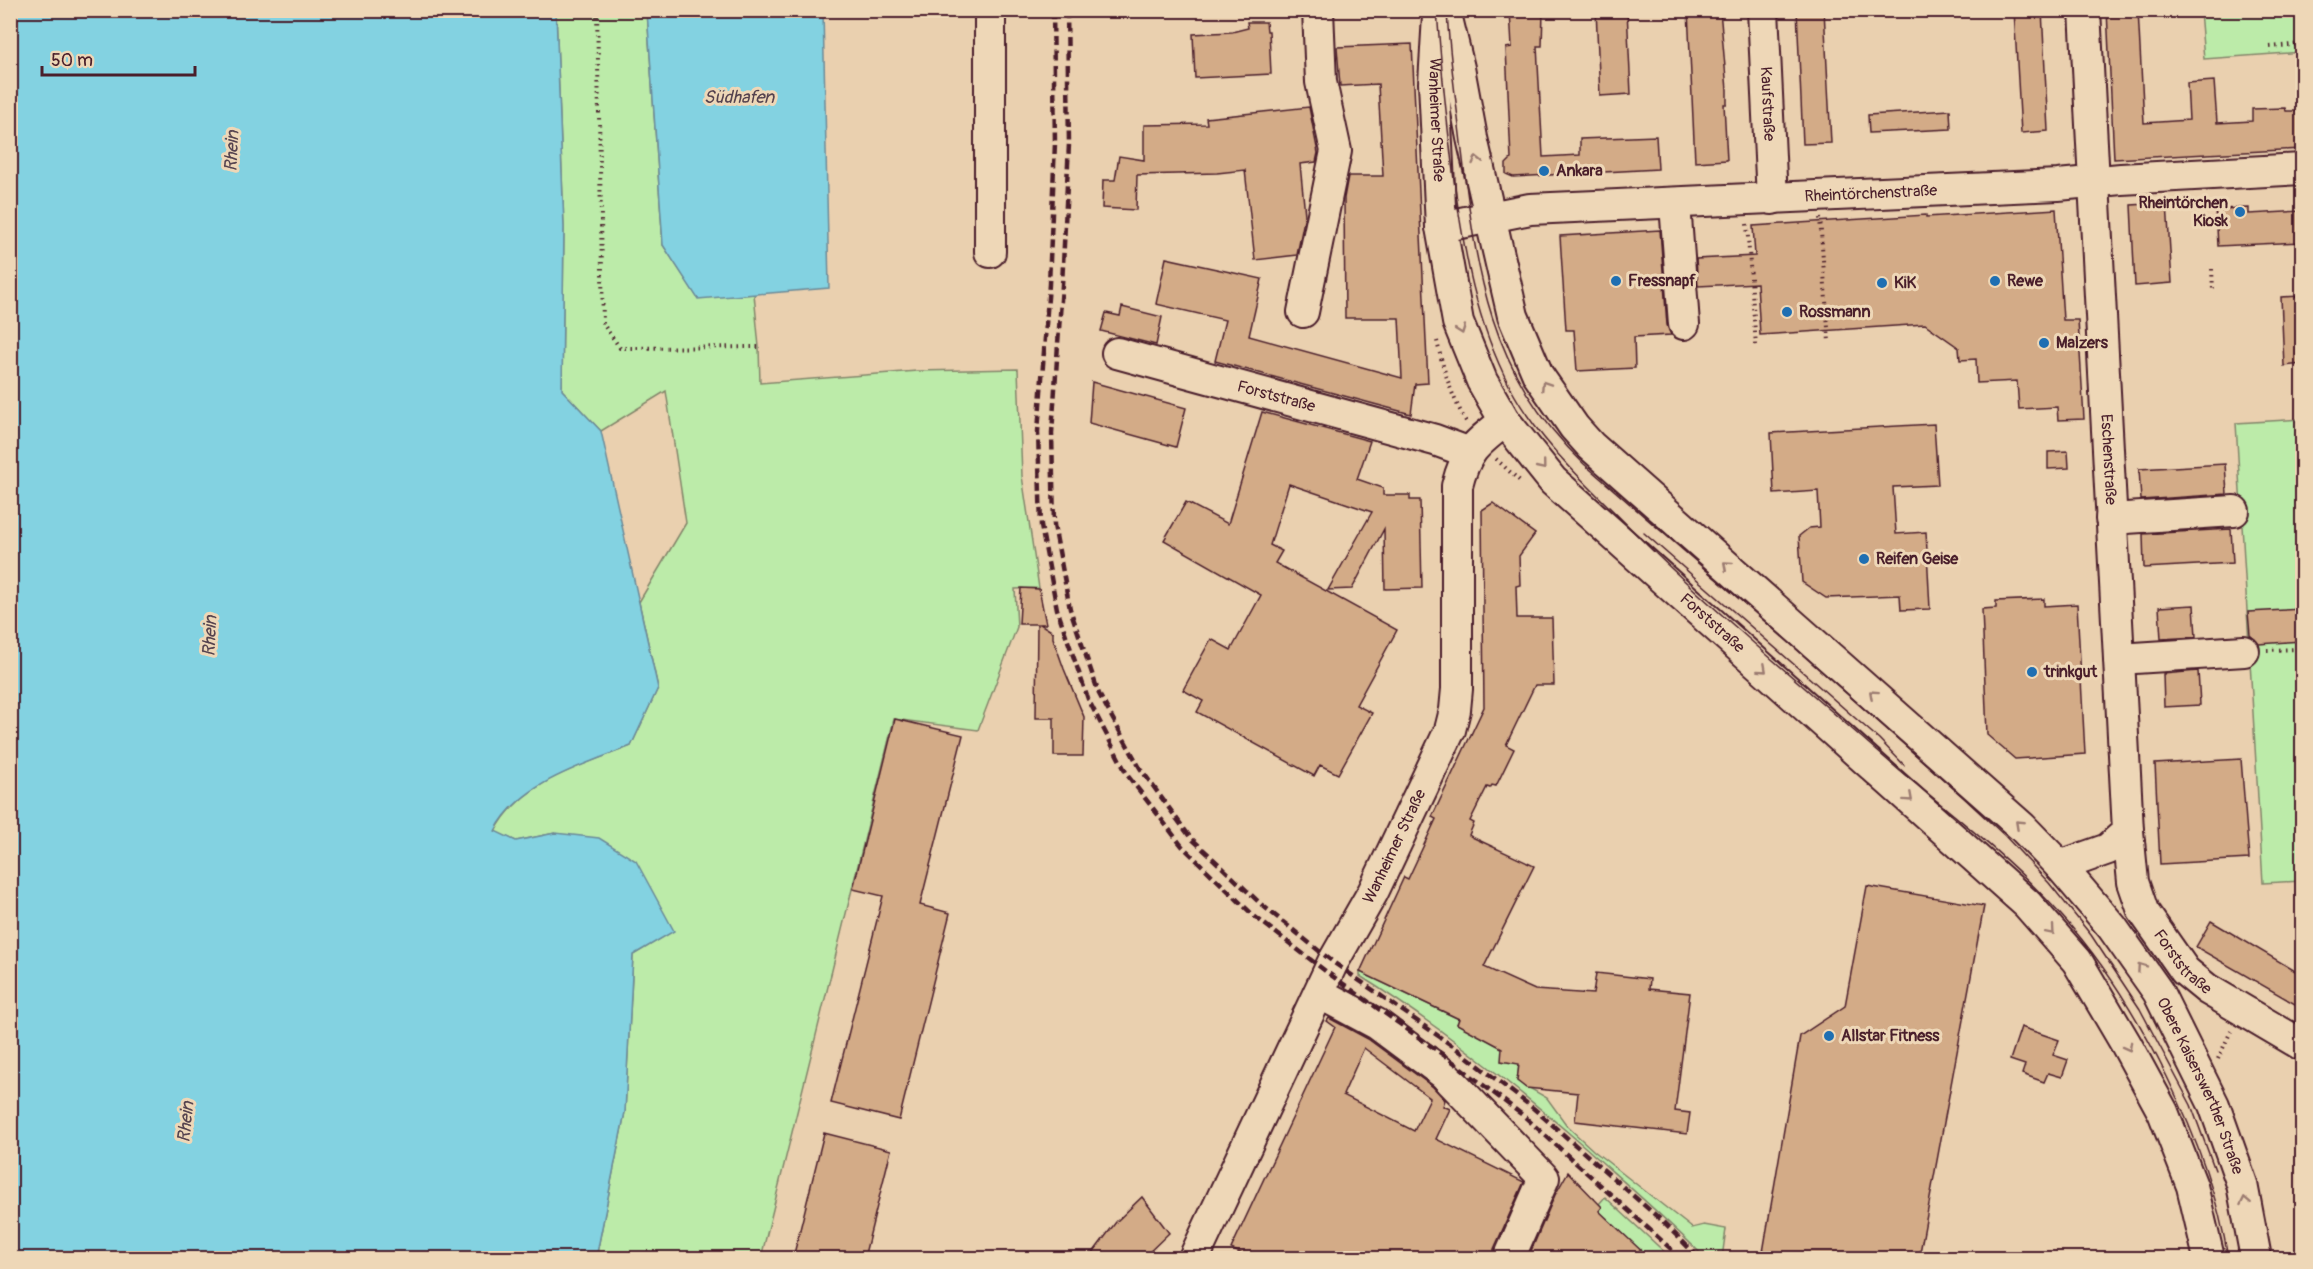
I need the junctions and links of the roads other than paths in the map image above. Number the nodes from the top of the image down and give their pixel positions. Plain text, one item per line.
1 (990, 10) edge
2 (1318, 10) edge
3 (1438, 10) edge
4 (1445, 10) edge
5 (1763, 10) edge
6 (2085, 10) edge
7 (2302, 169) edge
8 (2093, 181) junction
9 (1759, 199) junction
10 (1675, 204) junction
11 (1490, 217) junction
12 (1441, 227) junction
13 (990, 252) dead end
14 (1303, 312) dead end
15 (1684, 324) dead end
16 (1117, 353) dead end
17 (1505, 421) junction
18 (1470, 453) junction
19 (2234, 511) dead end
20 (2111, 519) junction
21 (2244, 651) road end
22 (2118, 659) junction
23 (2128, 831) junction
24 (2060, 866) junction
25 (1319, 993) junction
26 (2302, 1045) edge
27 (1510, 1256) dead end
28 (1194, 1258) edge
29 (2209, 1258) edge
30 (2256, 1258) edge

1 - 13 street
2 - 14 street
3 - 12 street, Wanheimer Straße
11 -> 4 street, Wanheimer Straße
5 - 9 street, Kaufstraße
6 - 8 street, Eschenstraße
7 - 8 street, Rheintörchenstraße
8 - 9 street, Rheintörchenstraße
8 - 20 street, Eschenstraße
9 - 10 street, Rheintörchenstraße
10 - 11 street, Rheintörchenstraße
10 - 15 street
11 - 12 street, Rheintörchenstraße
24 -> 11 street
12 -> 17 street, Forststraße
16 - 18 street, Forststraße
17 - 18 street, Wanheimer Straße
17 -> 29 street, Forststraße
18 - 25 street, Wanheimer Straße
19 - 20 street
20 - 22 street, Eschenstraße
21 - 22 street
22 - 23 street, Eschenstraße
23 - 24 street
23 - 26 street, Forststraße
30 -> 24 street, Obere Kaiserswerther Straße
25 - 27 street
25 - 28 street, Wanheimer Straße

